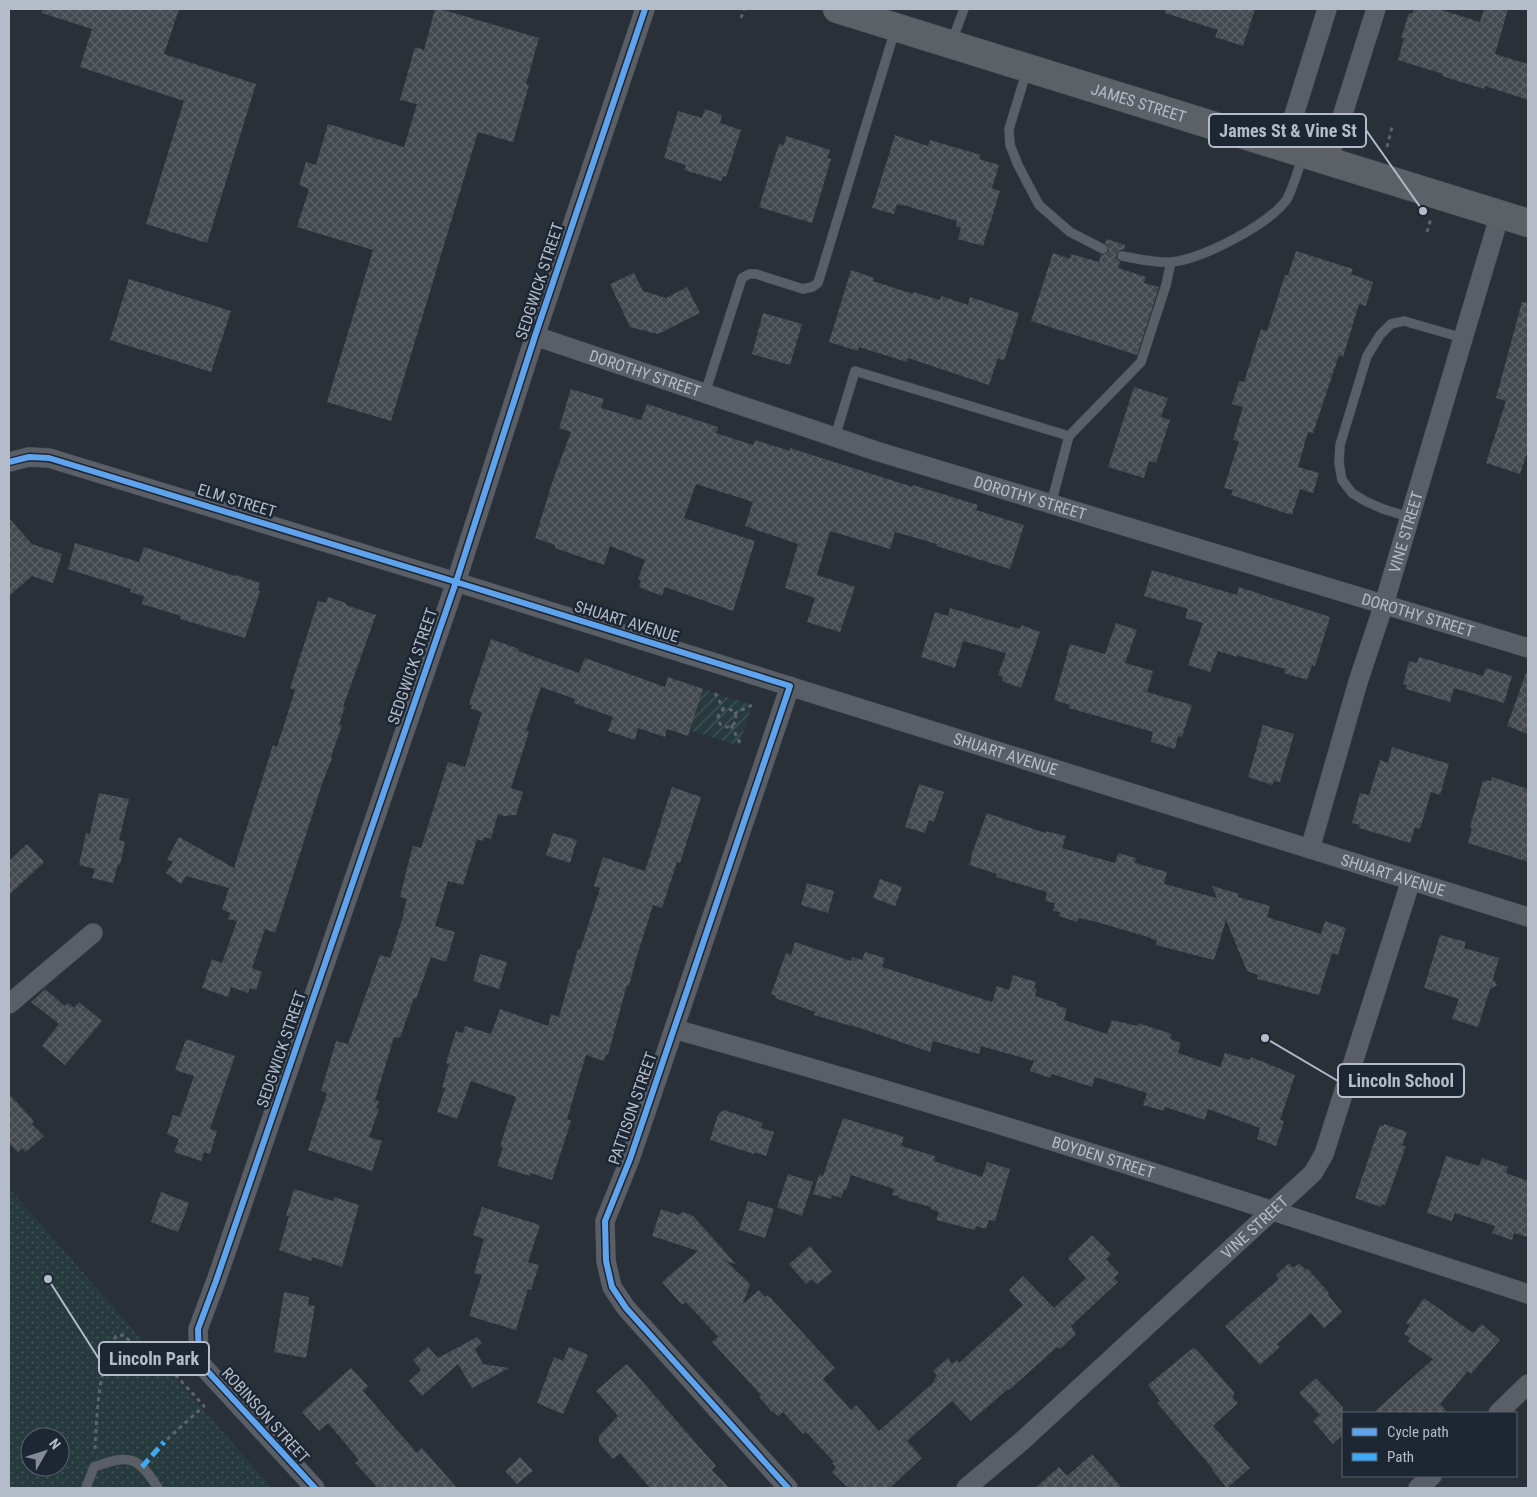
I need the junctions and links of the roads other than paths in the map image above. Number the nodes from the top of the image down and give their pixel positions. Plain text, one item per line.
1 (645, 9) edge
2 (837, 9) edge
3 (964, 9) edge
4 (1327, 9) edge
5 (1376, 9) edge
6 (896, 27) junction
7 (951, 44) junction
8 (1028, 68) junction
9 (1305, 154) junction
10 (1500, 214) junction
11 (1528, 223) edge
12 (1103, 250) dead end
13 (1122, 256) dead end
14 (1171, 262) junction
15 (535, 336) junction
16 (1463, 338) junction
17 (705, 393) junction
18 (1069, 436) junction
19 (835, 437) junction
20 (9, 462) edge
21 (1051, 504) junction
22 (1409, 517) junction
23 (456, 582) junction
24 (1384, 604) junction
25 (1528, 648) edge
26 (790, 686) junction
27 (1310, 849) junction
28 (1411, 880) junction
29 (1528, 916) edge
30 (93, 933) dead end
31 (9, 1004) edge
32 (674, 1029) junction
33 (1274, 1210) junction
34 (1528, 1294) edge
35 (198, 1329) joint
36 (1528, 1384) edge
37 (1499, 1412) edge
38 (1431, 1477) edge
39 (86, 1488) edge
40 (158, 1488) edge
41 (315, 1488) edge
42 (788, 1488) edge
43 (966, 1488) edge
44 (1418, 1488) edge

1 - 15 street, SEDGWICK STREET
2 - 6 main road, JAMES STREET
3 - 7 lane
4 - 9 street
5 - 9 street
6 - 7 main road, JAMES STREET
6 - 17 lane
7 - 8 main road, JAMES STREET
8 - 9 main road, JAMES STREET
8 - 12 lane
9 - 10 main road, JAMES STREET
9 - 14 lane
10 - 11 main road, JAMES STREET
10 - 16 street, VINE STREET
13 - 14 lane
14 - 18 lane
15 - 17 street, DOROTHY STREET
15 - 23 street, SEDGWICK STREET
16 - 22 street, VINE STREET
16 - 22 lane
17 - 19 street, DOROTHY STREET
18 - 19 lane
18 - 21 lane
19 - 21 street, DOROTHY STREET
20 - 23 street, ELM STREET
21 - 24 street, DOROTHY STREET
22 - 24 street, VINE STREET
23 - 26 street, SHUART AVENUE
23 - 35 street, SEDGWICK STREET
24 - 25 street, DOROTHY STREET
24 - 27 street, VINE STREET
26 - 27 street, SHUART AVENUE
26 - 32 street, PATTISON STREET
27 - 28 street, SHUART AVENUE
28 - 29 street, SHUART AVENUE
28 - 33 street, VINE STREET
30 - 31 street
32 - 33 street, BOYDEN STREET
32 - 42 street, PATTISON STREET
33 - 34 street, BOYDEN STREET
33 - 43 street, VINE STREET
35 - 41 street, ROBINSON STREET
36 - 37 street
38 - 44 street
39 - 40 lane

